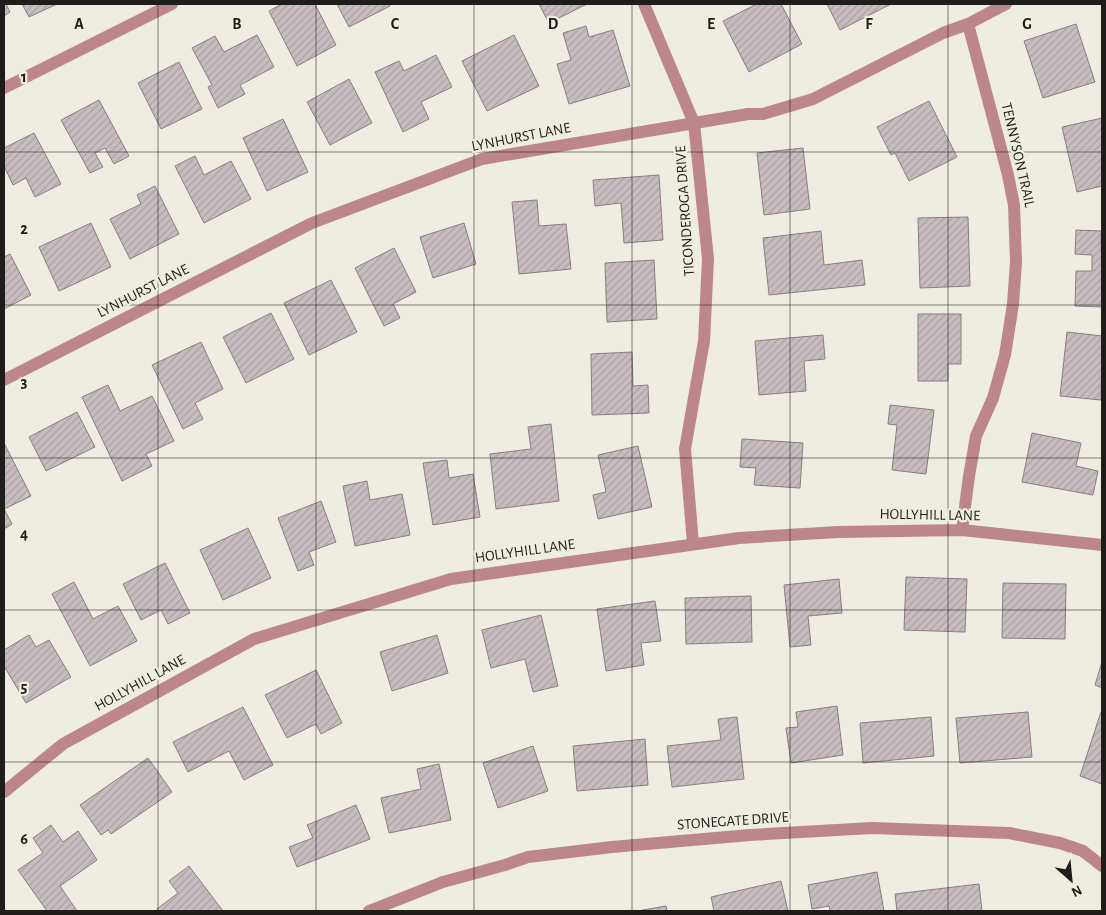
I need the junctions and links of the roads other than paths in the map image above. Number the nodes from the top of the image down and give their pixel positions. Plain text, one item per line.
1 (172, 4) edge
2 (644, 4) edge
3 (1006, 4) edge
4 (968, 24) junction
5 (4, 88) edge
6 (694, 123) junction
7 (4, 380) edge
8 (962, 530) junction
9 (693, 543) junction
10 (1102, 545) edge
11 (4, 792) edge
12 (1102, 866) edge
13 (369, 911) edge

1 - 5 street
2 - 6 street, TICONDEROGA DRIVE
3 - 4 street, LYNHURST LANE
4 - 6 street, LYNHURST LANE
4 - 8 street, TENNYSON TRAIL
6 - 7 street, LYNHURST LANE
6 - 9 street, TICONDEROGA DRIVE
8 - 9 street, HOLLYHILL LANE
8 - 10 street, HOLLYHILL LANE
9 - 11 street, HOLLYHILL LANE
12 - 13 street, STONEGATE DRIVE

